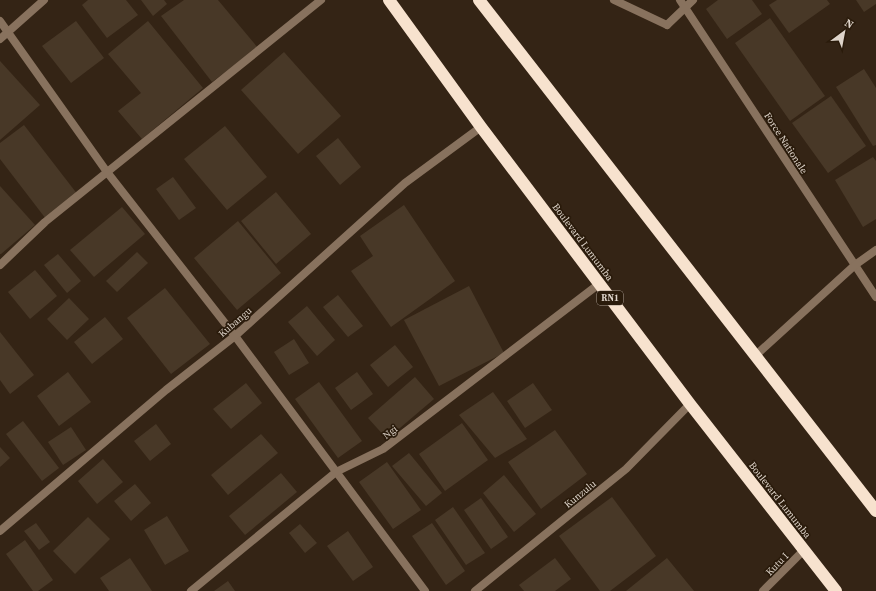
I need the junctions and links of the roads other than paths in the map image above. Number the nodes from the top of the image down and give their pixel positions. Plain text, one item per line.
1 (44, 0) edge
2 (321, 0) edge
3 (389, 0) edge
4 (479, 0) edge
5 (614, 0) edge
6 (680, 0) edge
7 (693, 0) edge
8 (685, 8) junction
9 (0, 21) edge
10 (8, 31) junction
11 (0, 39) edge
12 (481, 127) junction
13 (107, 172) junction
14 (876, 250) edge
15 (0, 264) edge
16 (855, 265) junction
17 (599, 284) junction
18 (876, 297) edge
19 (235, 336) junction
20 (756, 355) junction
21 (690, 404) junction
22 (336, 472) junction
23 (876, 511) edge
24 (0, 531) edge
25 (804, 550) junction
26 (191, 591) edge
27 (425, 591) edge
28 (475, 591) edge
29 (763, 591) edge
30 (836, 591) edge

1 - 10 street
2 - 13 street
3 - 12 highway, Boulevard Lumumba / RN1
4 - 20 highway
5 - 8 street
6 - 8 street, Force Nationale
7 - 8 street
8 - 16 street, Force Nationale
9 - 10 street
10 - 11 street
10 - 13 street
12 - 17 highway, Boulevard Lumumba / RN1
12 - 19 street, Kubangu
13 - 15 street
13 - 19 street
14 - 16 street
16 - 18 street, Force Nationale
16 - 20 street
17 - 21 highway, Boulevard Lumumba / RN1
17 - 22 street, Ngi
19 - 22 street
19 - 24 street, Kubangu
20 - 23 highway
21 - 25 highway, Boulevard Lumumba / RN1
21 - 28 street, Kunzulu
22 - 26 street, Ngi
22 - 27 street
25 - 29 street, Kutu I
25 - 30 highway, Boulevard Lumumba / RN1

